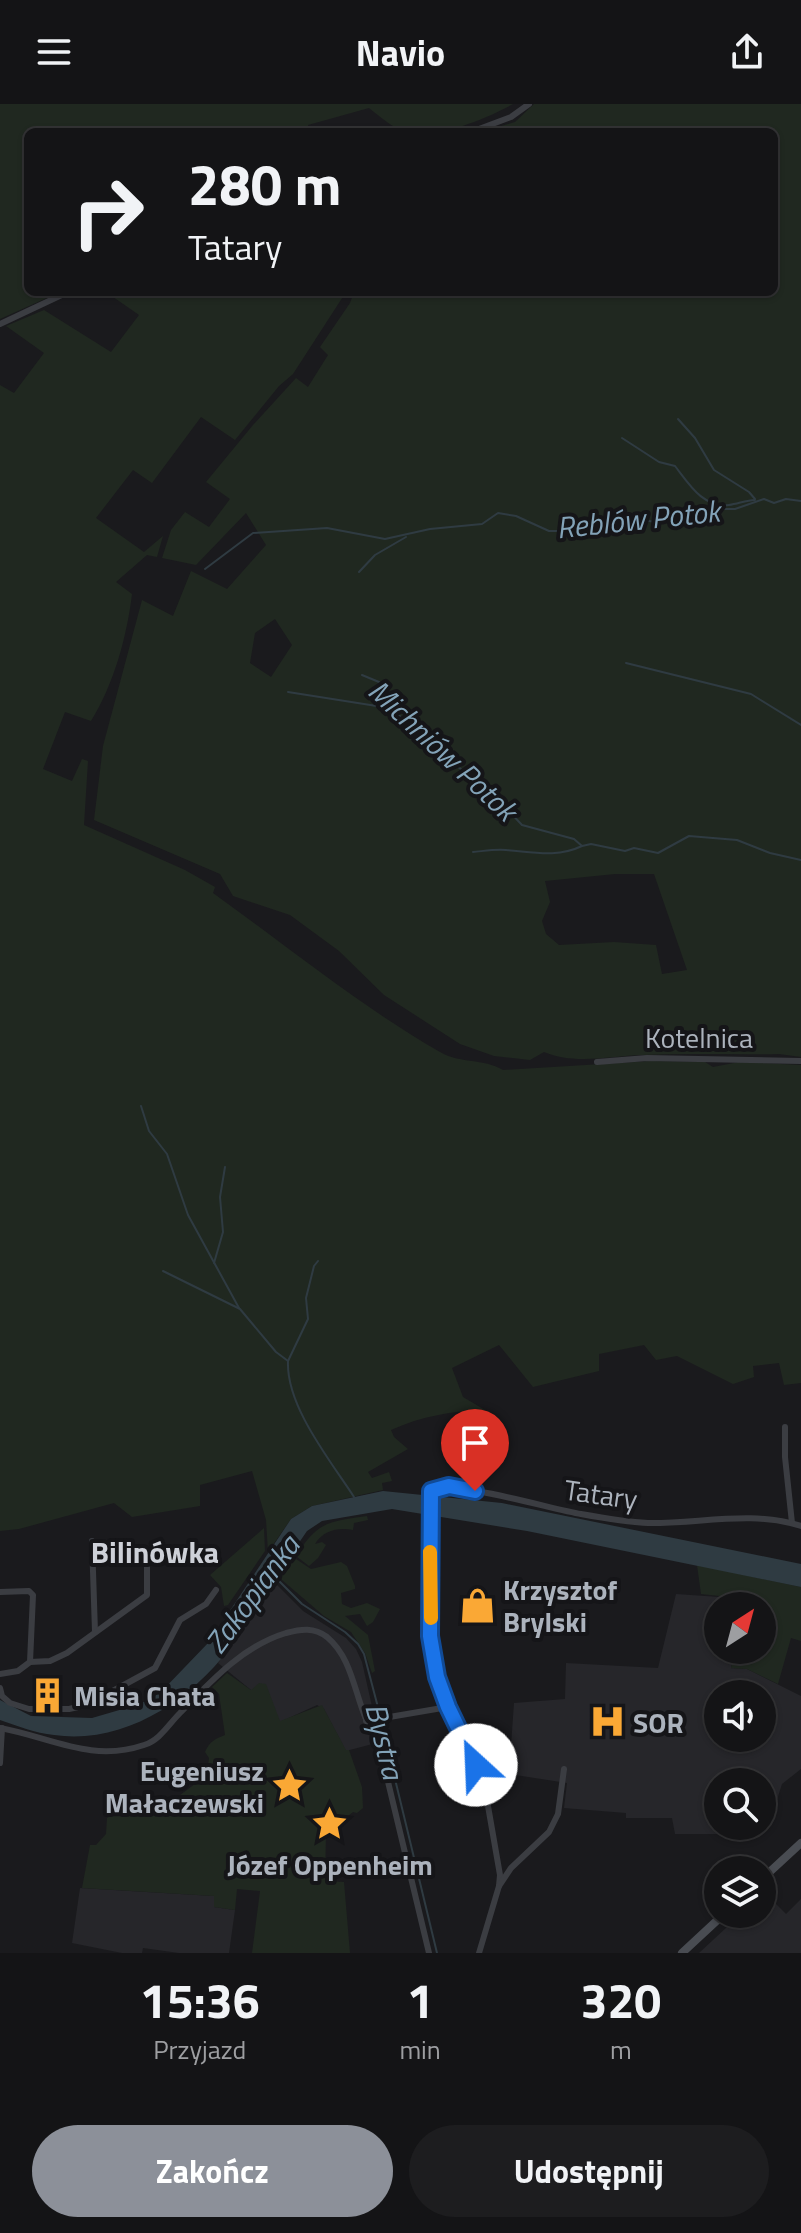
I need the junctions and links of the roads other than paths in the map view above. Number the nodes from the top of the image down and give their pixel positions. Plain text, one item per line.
1 (529, 104) edge
2 (482, 128) edge
3 (60, 296) edge
4 (0, 324) edge
5 (801, 1061) edge
6 (597, 1062) dead end
7 (785, 1427) dead end
8 (792, 1523) junction
9 (801, 1526) edge
10 (92, 1541) dead end
11 (147, 1554) dead end
12 (216, 1590) dead end
13 (0, 1592) edge
14 (95, 1632) junction
15 (30, 1662) junction
16 (0, 1674) edge
17 (0, 1688) edge
18 (448, 1707) junction
19 (370, 1721) junction
20 (1, 1728) edge
21 (1, 1740) edge
22 (0, 1763) edge
23 (564, 1769) dead end
24 (801, 1843) edge
25 (776, 1866) edge
26 (499, 1886) junction
27 (709, 1928) edge
28 (429, 1953) edge
29 (479, 1953) edge
30 (682, 1953) edge

1 - 2 street
3 - 4 street
5 - 6 street, Kotelnica
7 - 8 street
8 - 9 street, Tatary
8 - 18 street, Tatary
10 - 14 street
11 - 14 street
12 - 17 street
13 - 15 street
14 - 15 street
15 - 16 street
18 - 19 street
18 - 26 street, Tatary
19 - 20 street
19 - 28 street
20 - 21 street
21 - 22 street
23 - 26 street
24 - 25 main road
26 - 29 street
27 - 30 main road

